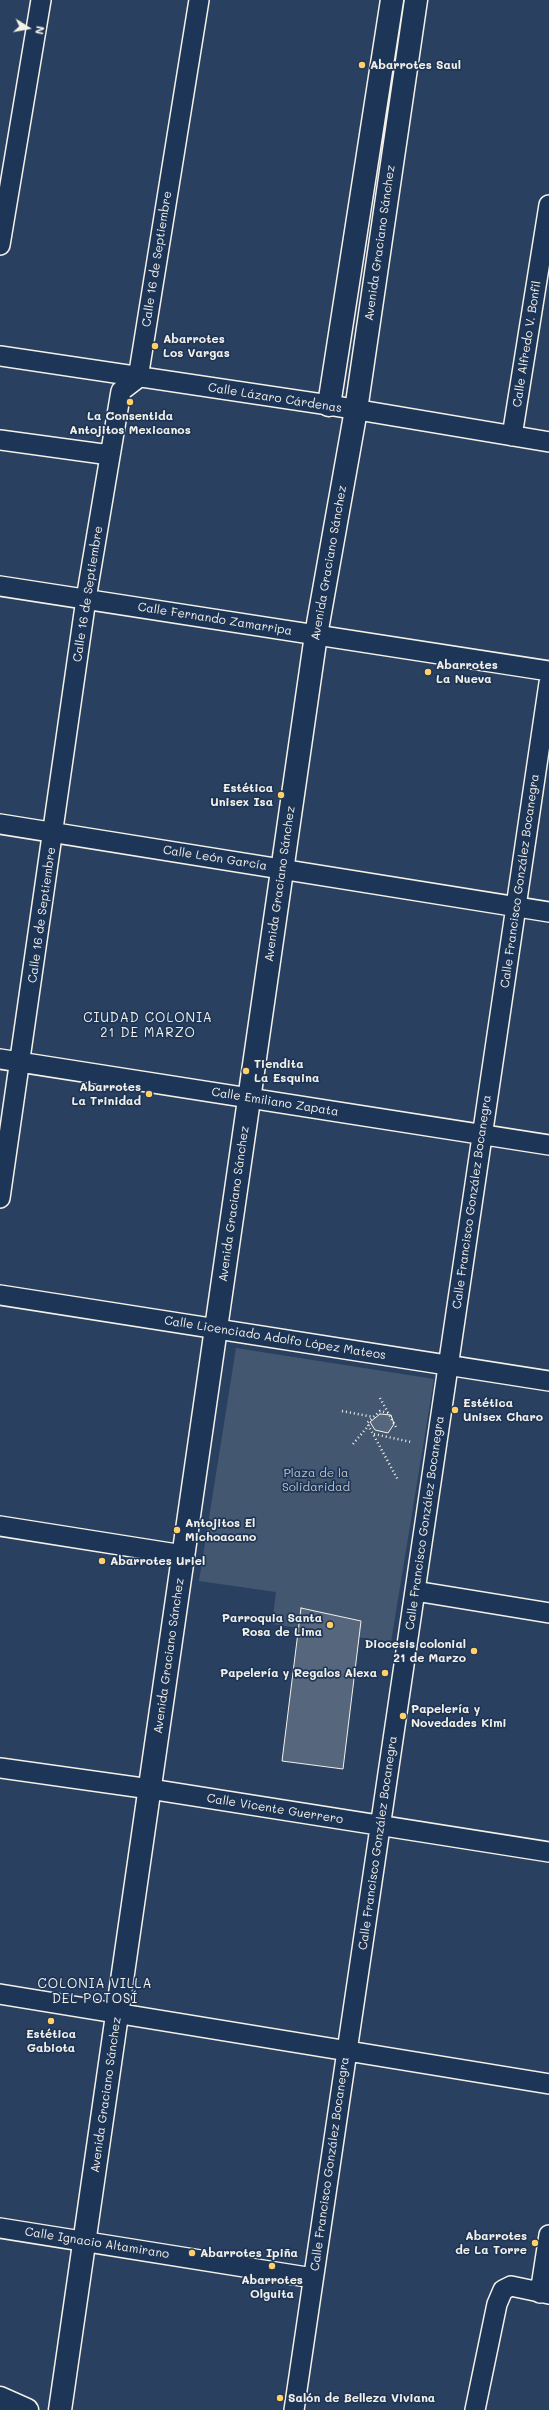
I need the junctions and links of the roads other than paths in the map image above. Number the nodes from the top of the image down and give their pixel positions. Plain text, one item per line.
1 (41, 0) edge
2 (199, 0) edge
3 (392, 0) edge
4 (416, 0) edge
5 (549, 205) edge
6 (0, 245) edge
7 (0, 356) edge
8 (138, 378) junction
9 (329, 405) junction
10 (356, 410) junction
11 (512, 436) junction
12 (0, 440) edge
13 (549, 442) edge
14 (110, 455) junction
15 (0, 586) edge
16 (86, 599) junction
17 (316, 635) junction
18 (549, 671) edge
19 (549, 682) edge
20 (0, 824) edge
21 (54, 832) junction
22 (282, 869) junction
23 (516, 907) junction
24 (549, 912) edge
25 (0, 1059) edge
26 (20, 1062) junction
27 (249, 1098) junction
28 (482, 1134) junction
29 (549, 1145) edge
30 (0, 1198) edge
31 (0, 1295) edge
32 (216, 1329) junction
33 (448, 1364) junction
34 (549, 1380) edge
35 (0, 1526) edge
36 (183, 1555) junction
37 (415, 1591) junction
38 (549, 1613) edge
39 (0, 1768) edge
40 (150, 1789) junction
41 (381, 1826) junction
42 (549, 1852) edge
43 (0, 1994) edge
44 (117, 2013) junction
45 (347, 2051) junction
46 (549, 2084) edge
47 (0, 2228) edge
48 (549, 2235) edge
49 (84, 2241) junction
50 (313, 2278) junction
51 (545, 2294) edge
52 (0, 2398) edge
53 (27, 2410) edge
54 (60, 2410) edge
55 (294, 2410) edge
56 (475, 2410) edge

1 - 6 street
2 - 8 street, Calle 16 de Septiembre
3 - 9 street, Avenida Graciano Sánchez
4 - 10 street, Avenida Graciano Sánchez
5 - 11 street, Calle Alfredo V. Bonfil
7 - 8 street, Calle Lázaro Cárdenas
8 - 9 street, Calle Lázaro Cárdenas
8 - 14 street, Calle 16 de Septiembre
9 - 10 street, Calle Lázaro Cárdenas
10 - 11 street, Calle Lázaro Cárdenas
10 - 17 street, Avenida Graciano Sánchez
11 - 13 street, Calle Lázaro Cárdenas
12 - 14 street
14 - 16 street, Calle 16 de Septiembre
15 - 16 street, Calle Fernando Zamarripa
16 - 17 street, Calle Fernando Zamarripa
16 - 21 street, Calle 16 de Septiembre
17 - 18 street, Calle Fernando Zamarripa
17 - 22 street, Avenida Graciano Sánchez
19 - 23 street, Calle Francisco González Bocanegra
20 - 21 street, Calle León García
21 - 22 street, Calle León García
21 - 26 street, Calle 16 de Septiembre
22 - 23 street, Calle León García
22 - 27 street, Avenida Graciano Sánchez
23 - 24 street, Calle León García
23 - 28 street, Calle Francisco González Bocanegra
25 - 26 street, Calle Emiliano Zapata
26 - 27 street, Calle Emiliano Zapata
26 - 30 street, Calle 16 de Septiembre
27 - 28 street, Calle Emiliano Zapata
27 - 32 street, Avenida Graciano Sánchez
28 - 29 street, Calle Emiliano Zapata
28 - 33 street, Calle Francisco González Bocanegra
31 - 32 street, Calle Licenciado Adolfo López Mateos
32 - 33 street, Calle Licenciado Adolfo López Mateos
32 - 36 street, Avenida Graciano Sánchez
33 - 34 street, Calle Licenciado Adolfo López Mateos
33 - 37 street, Calle Francisco González Bocanegra
35 - 36 street
36 - 40 street, Avenida Graciano Sánchez
37 - 38 street
37 - 41 street, Calle Francisco González Bocanegra
39 - 40 street, Calle Vicente Guerrero
40 - 41 street, Calle Vicente Guerrero
40 - 44 street, Avenida Graciano Sánchez
41 - 42 street, Calle Vicente Guerrero
41 - 45 street, Calle Francisco González Bocanegra
43 - 44 street
44 - 45 street
44 - 49 street, Avenida Graciano Sánchez
45 - 46 street
45 - 50 street, Calle Francisco González Bocanegra
47 - 49 street, Calle Ignacio Altamirano
48 - 51 street
49 - 50 street, Calle Ignacio Altamirano
49 - 54 street, Avenida Graciano Sánchez
50 - 55 street, Calle Francisco González Bocanegra
51 - 56 street
52 - 53 street

